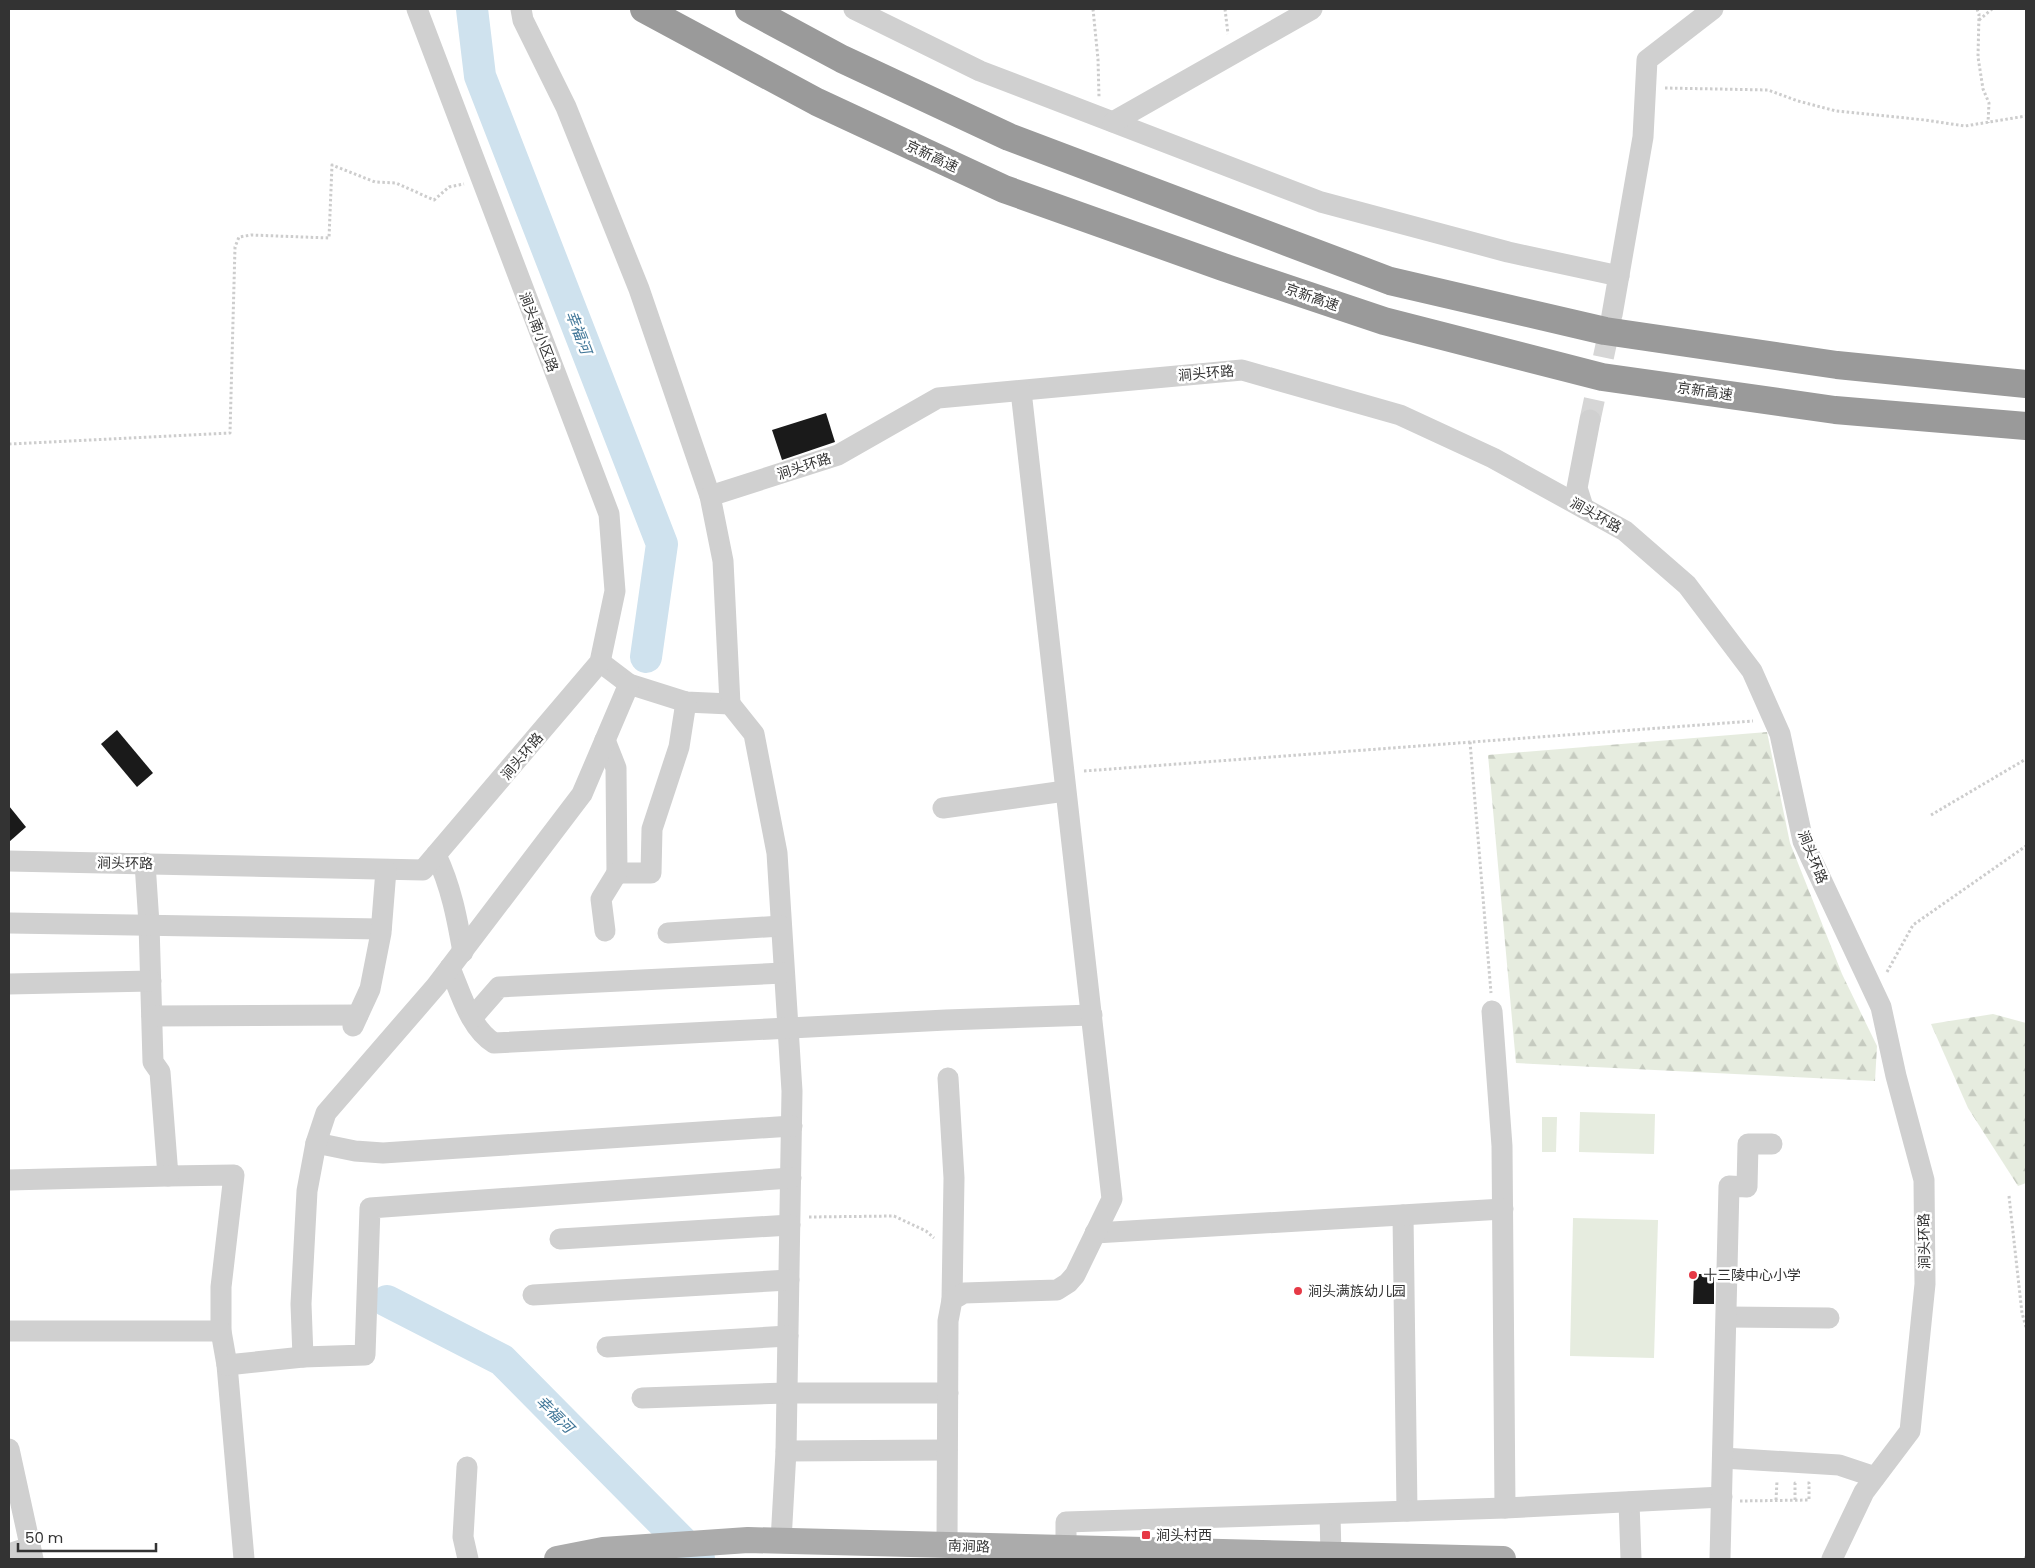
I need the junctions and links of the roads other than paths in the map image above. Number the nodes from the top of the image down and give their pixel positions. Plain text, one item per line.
1 (416, 9) edge
2 (521, 9) edge
3 (644, 9) edge
4 (749, 9) edge
5 (854, 9) edge
6 (1312, 9) edge
7 (1712, 9) edge
8 (1104, 118) junction
9 (1619, 276) junction
10 (1612, 316) tunnel mouth
11 (2026, 384) edge
12 (1021, 391) junction
13 (1590, 420) tunnel mouth
14 (2026, 426) edge
15 (710, 496) junction
16 (1582, 507) junction
17 (600, 662) junction
18 (629, 684) junction
19 (686, 702) junction
20 (730, 704) junction
21 (605, 740) junction
22 (1064, 782) junction
23 (943, 808) dead end
24 (9, 861) edge
25 (145, 863) junction
26 (440, 863) junction
27 (386, 870) junction
28 (617, 873) junction
29 (9, 923) edge
30 (149, 924) junction
31 (781, 926) junction
32 (381, 929) junction
33 (605, 931) dead end
34 (668, 933) dead end
35 (456, 960) junction
36 (784, 973) junction
37 (151, 981) junction
38 (9, 984) edge
39 (1492, 1011) road end
40 (1092, 1015) junction
41 (152, 1016) junction
42 (472, 1018) junction
43 (788, 1029) junction
44 (948, 1078) dead end
45 (792, 1126) junction
46 (316, 1144) junction
47 (1772, 1144) dead end
48 (168, 1176) junction
49 (791, 1178) junction
50 (9, 1180) edge
51 (1503, 1209) junction
52 (1403, 1215) junction
53 (790, 1221) junction
54 (1095, 1233) junction
55 (560, 1239) dead end
56 (789, 1280) junction
57 (533, 1295) dead end
58 (952, 1300) junction
59 (1726, 1317) junction
60 (1829, 1318) dead end
61 (9, 1331) edge
62 (221, 1331) junction
63 (788, 1336) junction
64 (608, 1347) dead end
65 (303, 1357) junction
66 (227, 1365) junction
67 (787, 1393) junction
68 (948, 1393) junction
69 (642, 1398) dead end
70 (947, 1450) junction
71 (1724, 1450) junction
72 (786, 1451) junction
73 (10, 1461) edge
74 (467, 1468) dead end
75 (1875, 1477) junction
76 (1722, 1499) junction
77 (1629, 1502) junction
78 (1504, 1508) junction
79 (1407, 1511) junction
80 (1330, 1514) junction
81 (781, 1541) junction
82 (947, 1545) junction
83 (830, 1551) edge
84 (32, 1553) edge
85 (9, 1554) edge
86 (1068, 1554) edge
87 (603, 1555) edge
88 (1331, 1556) junction
89 (244, 1559) edge
90 (468, 1559) edge
91 (557, 1559) edge
92 (1503, 1559) edge
93 (1631, 1559) edge
94 (1720, 1559) edge
95 (1832, 1559) edge

1 - 17 street, 涧头南小区路
2 - 15 street
3 - 14 highway, 京新高速
4 - 11 highway
5 - 8 street
6 - 8 street
7 - 9 street
8 - 9 street
9 - 10 street
12 - 15 street, 涧头环路
12 - 16 street, 涧头环路
12 - 22 street
13 - 16 street
15 - 20 street
16 - 75 street, 涧头环路
17 - 18 street
17 - 26 street, 涧头环路
18 - 19 street
18 - 21 street
19 - 20 street
19 - 28 street
20 - 31 street
21 - 28 street
21 - 35 street
22 - 23 street
22 - 40 street
24 - 25 street, 涧头环路
25 - 27 street, 涧头环路
25 - 30 street
26 - 27 street, 涧头环路
26 - 35 street
27 - 32 street
28 - 33 street
29 - 30 street
30 - 32 street
30 - 37 street
31 - 34 street
31 - 36 street
32 - 41 street
35 - 42 street
35 - 46 street
36 - 42 street
36 - 43 street
37 - 38 street
37 - 41 street
39 - 51 street
40 - 43 street
40 - 54 street
41 - 48 street
42 - 43 street
43 - 45 street
44 - 58 street
45 - 46 street
45 - 49 street
46 - 65 street
47 - 59 street
48 - 50 street
48 - 62 street
49 - 53 street
49 - 65 street
51 - 52 street
51 - 78 street
52 - 54 street
52 - 79 street
53 - 55 street
53 - 56 street
54 - 58 street
56 - 57 street
56 - 63 street
58 - 68 street
59 - 60 street
59 - 71 street
61 - 62 street
62 - 66 street
63 - 64 street
63 - 67 street
65 - 66 street
66 - 89 street
67 - 68 street
67 - 69 street
67 - 72 street
68 - 70 street
70 - 72 street
70 - 82 street
71 - 75 street
71 - 76 street
72 - 81 street
73 - 84 street
74 - 90 street
75 - 95 street, 涧头环路
76 - 77 street
76 - 94 street
77 - 78 street
77 - 93 street
78 - 79 street
79 - 80 street
80 - 86 street
80 - 88 street
81 - 83 main road, 南涧路
81 - 87 main road, 南涧路
82 - 83 main road, 南涧路
82 - 86 main road, 南涧路
84 - 85 street
86 - 88 main road, 南涧路
87 - 91 main road, 南涧路
88 - 92 main road, 南涧路

